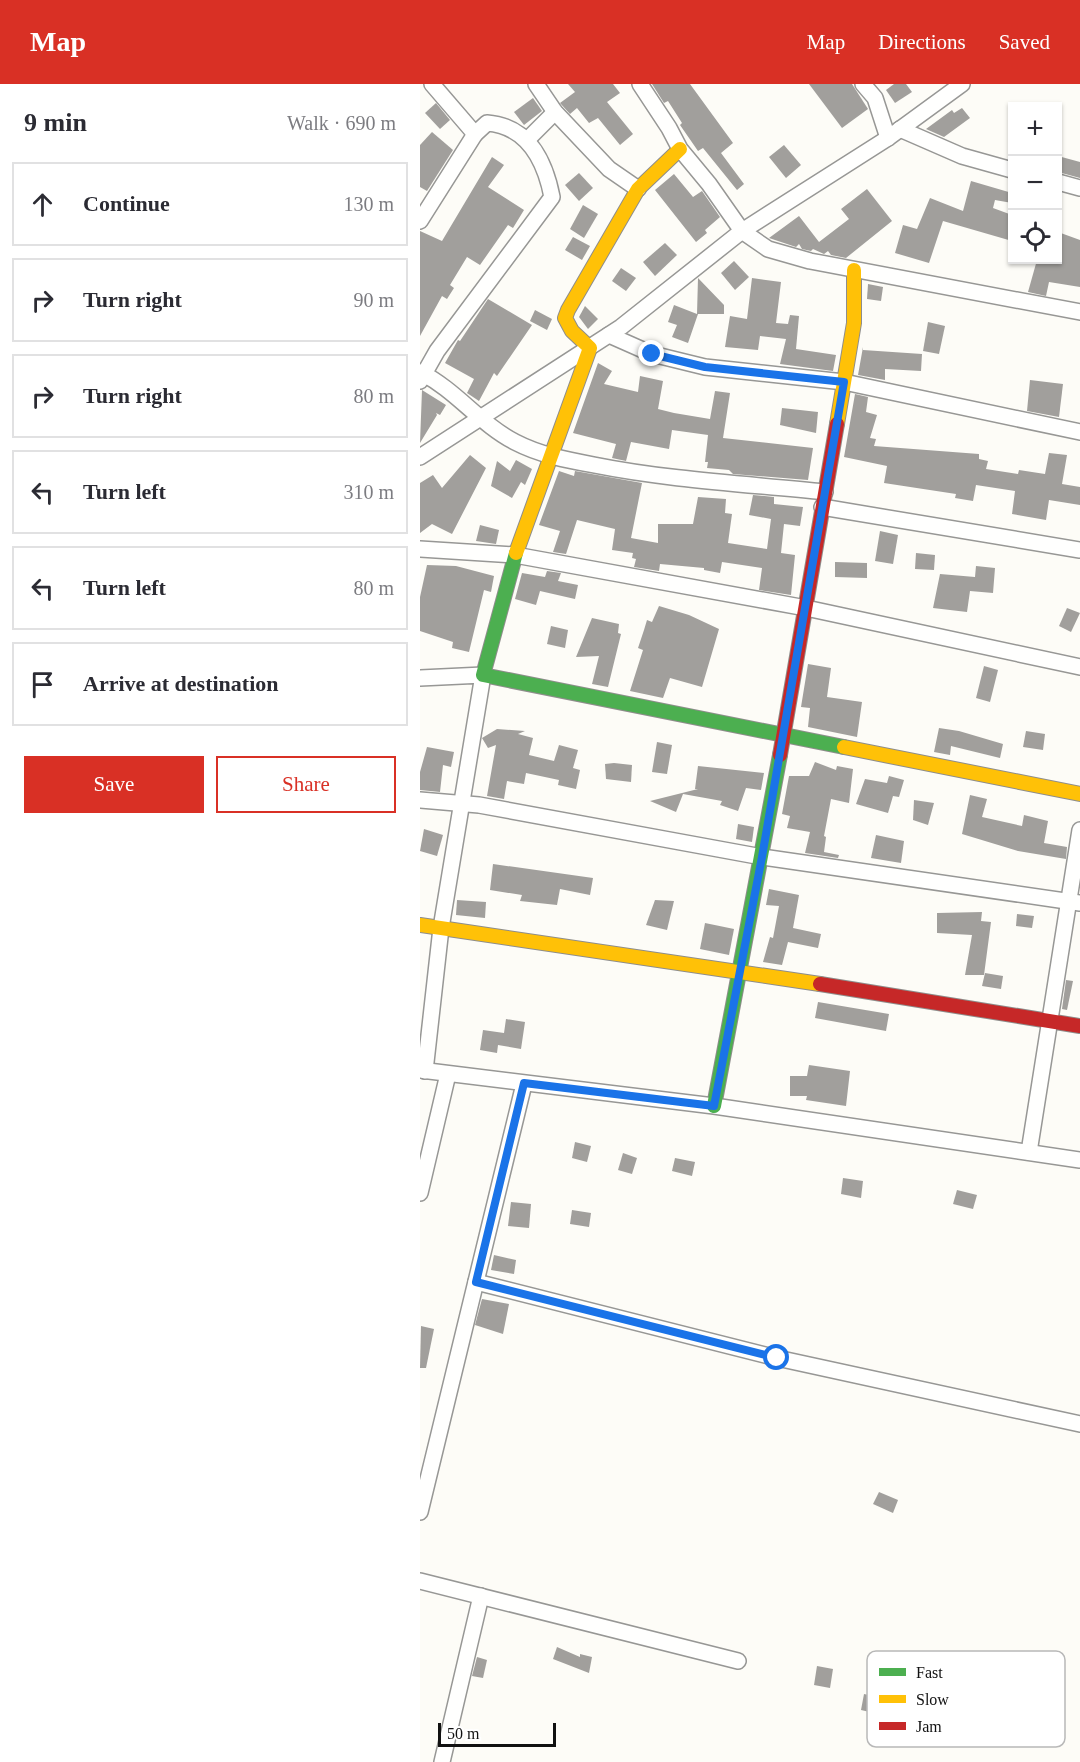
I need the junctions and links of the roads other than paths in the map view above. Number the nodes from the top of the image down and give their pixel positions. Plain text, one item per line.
1 (432, 84) edge
2 (536, 84) edge
3 (640, 84) edge
4 (863, 84) edge
5 (962, 84) edge
6 (555, 112) junction
7 (475, 134) junction
8 (894, 134) junction
9 (527, 140) junction
10 (680, 149) junction
11 (1008, 169) edge
12 (1062, 183) edge
13 (1080, 188) edge
14 (638, 189) junction
15 (420, 221) edge
16 (742, 231) junction
17 (854, 270) junction
18 (1080, 312) edge
19 (609, 335) junction
20 (590, 348) junction
21 (421, 376) edge
22 (844, 382) junction
23 (480, 419) junction
24 (1080, 432) edge
25 (420, 457) edge
26 (551, 457) junction
27 (824, 500) junction
28 (420, 549) edge
29 (1080, 550) edge
30 (515, 555) junction
31 (806, 608) junction
32 (1080, 667) edge
33 (483, 675) junction
34 (420, 678) edge
35 (783, 737) junction
36 (1080, 794) edge
37 (420, 800) edge
38 (459, 804) junction
39 (1080, 830) edge
40 (762, 857) junction
41 (1074, 902) edge
42 (420, 925) edge
43 (441, 928) junction
44 (740, 972) junction
45 (1050, 1022) junction
46 (1080, 1026) edge
47 (423, 1071) edge
48 (448, 1074) junction
49 (524, 1083) junction
50 (714, 1106) junction
51 (1029, 1152) junction
52 (1080, 1160) edge
53 (420, 1193) edge
54 (476, 1282) junction
55 (1080, 1424) edge
56 (420, 1512) edge
57 (420, 1581) edge
58 (481, 1596) junction
59 (738, 1661) dead end
60 (442, 1762) edge

1 - 7 street
2 - 6 street
3 - 10 street
4 - 8 street
5 - 8 street
6 - 9 street
6 - 14 street
7 - 9 street
7 - 15 street
8 - 11 street
8 - 16 street
9 - 21 street
10 - 14 street
10 - 16 street
12 - 13 street
14 - 20 street
16 - 17 street
16 - 19 street
17 - 18 street
17 - 22 street
19 - 20 street
19 - 22 street
20 - 23 street
20 - 26 street
21 - 23 street
22 - 24 street
22 - 27 street
23 - 25 street
23 - 26 street
26 - 27 street
26 - 30 street
27 - 29 street
27 - 31 street
28 - 30 street
30 - 31 street
30 - 33 street
31 - 32 street
31 - 35 street
33 - 34 street
33 - 35 street
33 - 38 street
35 - 36 street
35 - 40 street
37 - 38 street
38 - 40 street
38 - 43 street
39 - 41 street
40 - 41 street
40 - 44 street
41 - 45 street
42 - 43 street
43 - 44 street
43 - 47 street
44 - 45 street
44 - 50 street
45 - 46 street
45 - 51 street
47 - 48 street
48 - 49 street
48 - 53 street
49 - 50 street
49 - 54 street
50 - 51 street
51 - 52 street
54 - 55 street
54 - 56 street
57 - 58 street
58 - 59 street
58 - 60 street

